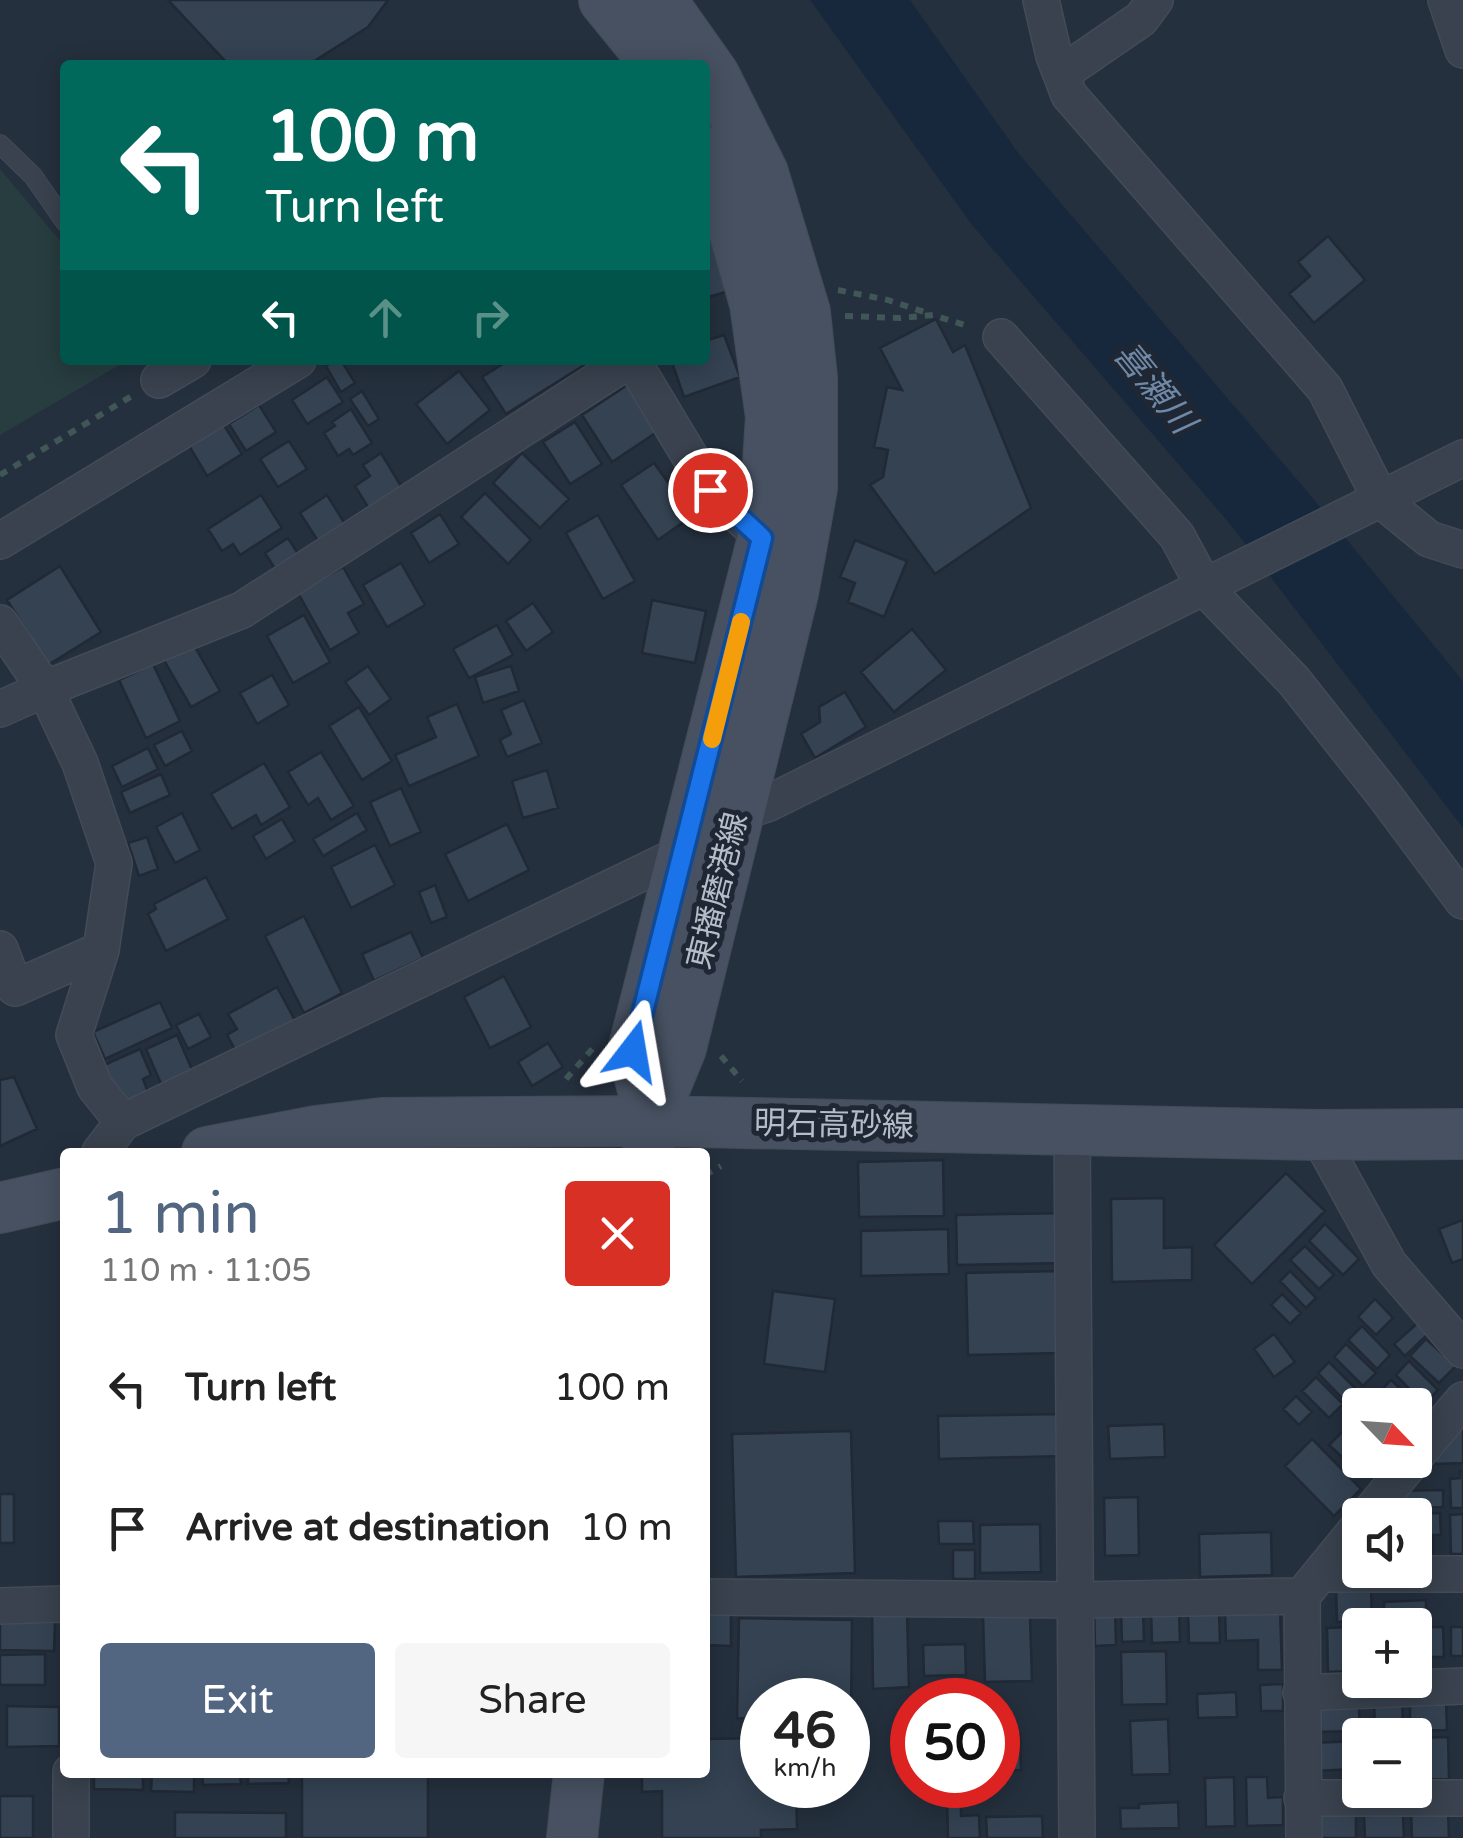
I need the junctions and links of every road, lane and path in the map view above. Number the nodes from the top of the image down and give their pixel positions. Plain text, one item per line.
1 (604, 0) edge
2 (661, 0) edge
3 (1042, 0) edge
4 (1155, 0) edge
5 (1446, 0) edge
6 (1463, 50) edge
7 (653, 60) edge
8 (698, 60) edge
9 (1062, 74) junction
10 (710, 80) edge
11 (0, 144) edge
12 (710, 166) edge
13 (60, 215) edge
14 (838, 290) dead end
15 (834, 316) dead end
16 (933, 316) junction
17 (1001, 337) joint
18 (290, 365) edge
19 (623, 365) edge
20 (634, 365) edge
21 (155, 370) edge
22 (1463, 458) edge
23 (0, 475) edge
24 (1381, 500) junction
25 (762, 538) junction
26 (0, 541) edge
27 (1463, 550) edge
28 (1205, 588) junction
29 (0, 623) edge
30 (45, 689) junction
31 (0, 709) edge
32 (737, 814) junction
33 (682, 854) junction
34 (1463, 901) edge
35 (0, 949) edge
36 (101, 950) junction
37 (720, 1055) dead end
38 (756, 1087) dead end
39 (123, 1122) junction
40 (1072, 1130) junction
41 (1463, 1134) edge
42 (1318, 1135) junction
43 (650, 1136) edge
44 (103, 1148) edge
45 (227, 1148) edge
46 (60, 1194) edge
47 (0, 1208) edge
48 (1463, 1350) edge
49 (1463, 1400) edge
50 (1432, 1437) edge
51 (1398, 1478) edge
52 (1382, 1498) edge
53 (1342, 1548) edge
54 (1463, 1574) edge
55 (1312, 1584) junction
56 (710, 1597) edge
57 (1076, 1600) junction
58 (60, 1604) edge
59 (0, 1606) edge
60 (1463, 1686) edge
61 (1301, 1693) junction
62 (71, 1778) edge
63 (578, 1778) edge
64 (1302, 1798) junction
65 (1463, 1798) edge
66 (70, 1838) edge
67 (572, 1838) edge
68 (1077, 1838) edge
69 (1304, 1838) edge

1 - 7 main road
2 - 8 main road, 東播磨港線
3 - 9 street
4 - 9 street
5 - 6 street
9 - 24 street
10 - 32 main road, 東播磨港線
11 - 13 lane
12 - 25 main road, 東播磨港線
14 - 16 path
15 - 16 path
16 - 17 path
17 - 28 street
18 - 26 street
19 - 30 street
20 - 25 street
21 - 23 path
22 - 24 street
24 - 27 street
24 - 28 street
25 - 33 main road, 東播磨港線
28 - 32 street
28 - 34 street
29 - 30 street
30 - 31 street
30 - 36 street
32 - 33 street
32 - 43 main road, 東播磨港線
33 - 39 street
33 - 43 main road, 東播磨港線
35 - 36 street
36 - 39 street
37 - 38 path
39 - 44 street
40 - 42 main road, 明石高砂線
40 - 43 main road, 明石高砂線
40 - 57 street
41 - 42 main road, 明石高砂線
42 - 48 street
43 - 45 main road, 明石高砂線
46 - 47 main road
49 - 50 street
51 - 52 street
53 - 55 street
54 - 55 street
55 - 57 street
55 - 61 street
56 - 57 street
57 - 68 street
58 - 59 street
60 - 61 street
61 - 64 street
62 - 66 street
63 - 67 main road
64 - 65 street
64 - 69 street

